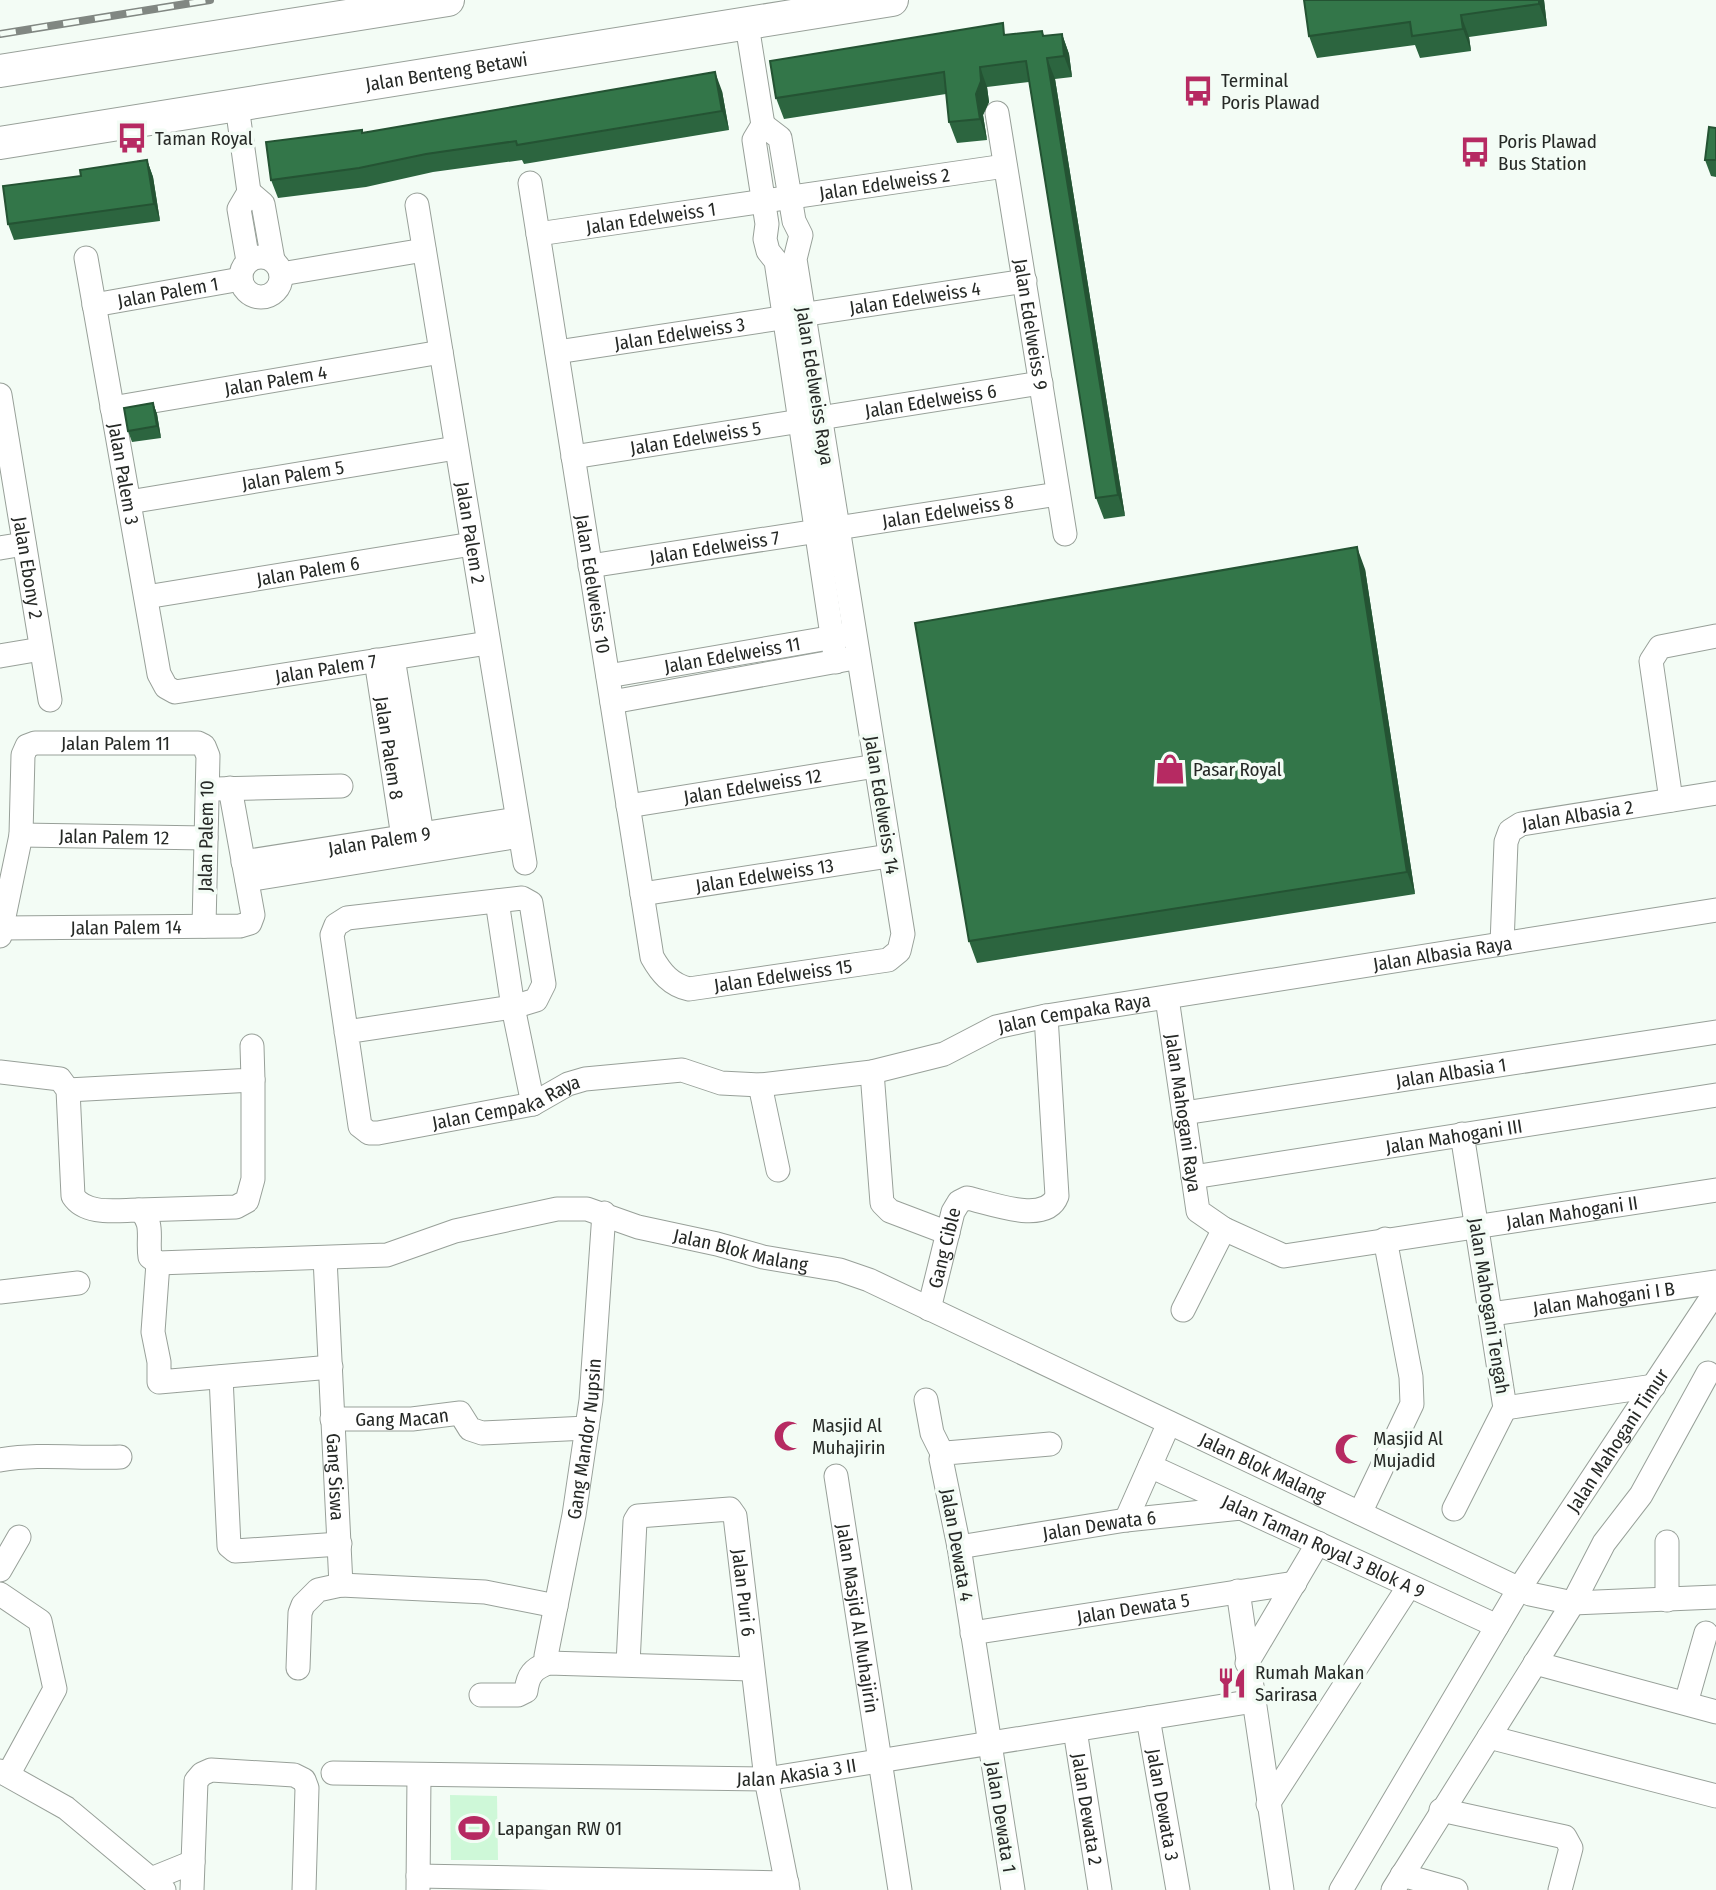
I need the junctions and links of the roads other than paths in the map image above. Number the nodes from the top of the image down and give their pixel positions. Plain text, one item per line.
1 (448, 0) edge
2 (892, 0) edge
3 (747, 25) junction
4 (0, 71) edge
5 (237, 106) junction
6 (997, 113) dead end
7 (763, 125) junction
8 (0, 143) edge
9 (1005, 166) junction
10 (530, 183) dead end
11 (249, 192) junction
12 (790, 198) junction
13 (764, 202) junction
14 (417, 205) dead end
15 (538, 234) junction
16 (425, 250) junction
17 (86, 258) dead end
18 (277, 267) junction
19 (245, 270) junction
20 (1025, 281) junction
21 (94, 305) junction
22 (794, 316) junction
23 (441, 352) junction
24 (556, 352) junction
25 (1041, 383) junction
26 (0, 395) edge
27 (112, 408) junction
28 (809, 420) junction
29 (3, 429) edge
30 (456, 447) junction
31 (573, 457) junction
32 (1058, 494) junction
33 (129, 502) junction
34 (838, 528) junction
35 (815, 531) junction
36 (1065, 534) dead end
37 (24, 544) junction
38 (472, 544) junction
39 (0, 548) edge
40 (590, 566) junction
41 (146, 597) junction
42 (855, 633) junction
43 (1716, 636) edge
44 (831, 637) junction
45 (488, 643) junction
46 (41, 649) junction
47 (0, 656) edge
48 (859, 657) junction
49 (385, 659) junction
50 (836, 662) junction
51 (608, 676) junction
52 (166, 687) joint
53 (50, 700) dead end
54 (612, 702) junction
55 (204, 746) joint
56 (876, 766) junction
57 (341, 786) dead end
58 (219, 789) junction
59 (1716, 793) edge
60 (1671, 800) junction
61 (628, 806) junction
62 (518, 828) junction
63 (21, 835) junction
64 (413, 836) junction
65 (206, 838) junction
66 (889, 856) junction
67 (524, 863) dead end
68 (245, 871) junction
69 (642, 894) junction
70 (497, 901) junction
71 (1716, 910) edge
72 (250, 923) joint
73 (204, 926) junction
74 (1, 932) edge
75 (1502, 944) junction
76 (899, 951) joint
77 (668, 978) joint
78 (1167, 998) junction
79 (513, 1007) junction
80 (1046, 1016) junction
81 (346, 1032) junction
82 (1716, 1032) edge
83 (252, 1046) dead end
84 (0, 1072) edge
85 (872, 1072) junction
86 (253, 1080) junction
87 (760, 1086) junction
88 (68, 1090) junction
89 (1716, 1096) edge
90 (533, 1104) junction
91 (1184, 1112) junction
92 (1462, 1133) junction
93 (778, 1170) dead end
94 (1193, 1177) junction
95 (1716, 1190) edge
96 (138, 1210) junction
97 (604, 1213) junction
98 (1476, 1224) junction
99 (1217, 1225) junction
100 (948, 1233) junction
101 (1385, 1239) junction
102 (325, 1258) junction
103 (158, 1263) junction
104 (1716, 1282) edge
105 (78, 1283) dead end
106 (1716, 1291) edge
107 (0, 1292) edge
108 (929, 1309) junction
109 (1183, 1310) dead end
110 (1491, 1314) junction
111 (331, 1367) junction
112 (1707, 1373) dead end
113 (221, 1377) junction
114 (1654, 1386) junction
115 (926, 1400) dead end
116 (1506, 1408) junction
117 (332, 1419) junction
118 (1169, 1423) junction
119 (587, 1428) junction
120 (1050, 1444) dead end
121 (943, 1455) junction
122 (120, 1457) dead end
123 (0, 1460) edge
124 (1150, 1466) junction
125 (836, 1476) dead end
126 (1241, 1508) junction
127 (1454, 1509) dead end
128 (1360, 1513) junction
129 (1126, 1520) junction
130 (19, 1537) dead end
131 (1667, 1542) dead end
132 (340, 1544) junction
133 (1318, 1544) junction
134 (959, 1547) junction
135 (0, 1570) edge
136 (1295, 1583) junction
137 (341, 1585) junction
138 (1409, 1586) junction
139 (1238, 1591) junction
140 (1525, 1592) junction
141 (0, 1594) edge
142 (1716, 1597) edge
143 (1667, 1600) junction
144 (1565, 1602) junction
145 (556, 1606) junction
146 (1497, 1626) junction
147 (972, 1633) junction
148 (1706, 1633) dead end
149 (548, 1663) junction
150 (1247, 1663) junction
151 (1535, 1663) junction
152 (628, 1664) junction
153 (298, 1668) dead end
154 (751, 1669) junction
155 (481, 1695) dead end
156 (1254, 1702) junction
157 (1686, 1703) junction
158 (1716, 1712) edge
159 (1149, 1718) junction
160 (1074, 1730) junction
161 (1489, 1737) junction
162 (989, 1743) junction
163 (880, 1760) junction
164 (4, 1773) edge
165 (333, 1773) dead end
166 (419, 1775) junction
167 (766, 1779) junction
168 (1716, 1796) edge
169 (1268, 1804) junction
170 (1441, 1810) junction
171 (193, 1862) junction
172 (1397, 1882) edge
173 (418, 1883) edge
174 (158, 1884) edge
175 (787, 1886) edge
176 (192, 1890) edge
177 (304, 1890) edge
178 (900, 1890) edge
179 (1013, 1890) edge
180 (1100, 1890) edge
181 (1178, 1890) edge
182 (1282, 1890) edge
183 (1341, 1890) edge
184 (1456, 1890) edge
185 (1560, 1890) edge

1 - 4 main road
2 - 3 main road, Jalan Benteng Betawi
3 - 5 main road, Jalan Benteng Betawi
3 - 7 street, Jalan Edelweiss Raya
5 - 8 main road, Jalan Benteng Betawi
5 - 11 street
6 - 9 street, Jalan Edelweiss 9
7 - 12 street, Jalan Edelweiss Raya
7 - 13 street, Jalan Edelweiss Raya
9 - 12 street, Jalan Edelweiss 2
9 - 20 street, Jalan Edelweiss 9
10 - 15 street, Jalan Edelweiss 10
11 - 18 street
11 - 19 street
12 - 13 street, Jalan Edelweiss 2
12 - 22 street, Jalan Edelweiss Raya
13 - 15 street, Jalan Edelweiss 1
13 - 22 street, Jalan Edelweiss Raya
14 - 16 street, Jalan Palem 2
15 - 24 street, Jalan Edelweiss 10
16 - 18 street
16 - 23 street, Jalan Palem 2
17 - 21 street, Jalan Palem 3
18 - 19 street
18 - 19 street
19 - 21 street, Jalan Palem 1
20 - 22 street, Jalan Edelweiss 4
20 - 25 street, Jalan Edelweiss 9
21 - 27 street, Jalan Palem 3
22 - 24 street, Jalan Edelweiss 3
22 - 28 street, Jalan Edelweiss Raya
23 - 27 street, Jalan Palem 4
23 - 30 street, Jalan Palem 2
24 - 31 street, Jalan Edelweiss 10
25 - 28 street, Jalan Edelweiss 6
25 - 32 street, Jalan Edelweiss 9
26 - 29 street, Jalan Ebony 2
27 - 33 street, Jalan Palem 3
28 - 31 street, Jalan Edelweiss 5
28 - 34 street, Jalan Edelweiss Raya
28 - 35 street, Jalan Edelweiss Raya
29 - 37 street, Jalan Ebony 2
30 - 33 street, Jalan Palem 5
30 - 38 street, Jalan Palem 2
31 - 40 street, Jalan Edelweiss 10
32 - 34 street, Jalan Edelweiss 8
32 - 36 street, Jalan Edelweiss 9
33 - 41 street, Jalan Palem 3
34 - 35 street, Jalan Edelweiss 7
34 - 42 street, Jalan Edelweiss Raya
35 - 40 street, Jalan Edelweiss 7
35 - 44 street, Jalan Edelweiss Raya
37 - 39 street
37 - 46 street, Jalan Ebony 2
38 - 41 street, Jalan Palem 6
38 - 45 street, Jalan Palem 2
40 - 51 street, Jalan Edelweiss 10
41 - 52 street, Jalan Palem 3
42 - 44 street, Jalan Edelweiss 11
42 - 48 street, Jalan Edelweiss Raya
43 - 60 street
44 - 50 street, Jalan Edelweiss Raya
44 - 51 street, Jalan Edelweiss 11
45 - 49 street, Jalan Palem 7
45 - 62 street, Jalan Palem 2
46 - 47 street
46 - 53 street, Jalan Ebony 2
48 - 50 street, Jalan Edelweiss 11
48 - 56 street, Jalan Edelweiss 14
49 - 52 street, Jalan Palem 7
49 - 64 street, Jalan Palem 8
50 - 54 street, Jalan Edelweiss 11
51 - 54 street, Jalan Edelweiss 10
54 - 61 street, Jalan Edelweiss 10
55 - 58 street, Jalan Palem 10
55 - 63 street, Jalan Palem 11
56 - 61 street, Jalan Edelweiss 12
56 - 66 street, Jalan Edelweiss 14
57 - 58 street
58 - 65 street, Jalan Palem 10
58 - 68 street, Jalan Palem 10
59 - 60 street, Jalan Albasia 2
60 - 75 street, Jalan Albasia 2
61 - 69 street, Jalan Edelweiss 10
62 - 64 street, Jalan Palem 9
62 - 67 street, Jalan Palem 2
62 - 68 street, Jalan Palem 9
63 - 65 street, Jalan Palem 12
63 - 74 street
64 - 68 street, Jalan Palem 9
65 - 73 street, Jalan Palem 10
66 - 69 street, Jalan Edelweiss 13
66 - 76 street, Jalan Edelweiss 14
68 - 72 street, Jalan Palem 10
69 - 77 street, Jalan Edelweiss 10
70 - 79 street
70 - 79 street, Jalan Cempaka Raya
70 - 81 street, Jalan Cempaka Raya
71 - 75 street, Jalan Albasia Raya
72 - 73 street, Jalan Palem 14
73 - 74 street, Jalan Palem 14
75 - 78 street, Jalan Albasia Raya
76 - 77 street, Jalan Edelweiss 15
78 - 80 street, Jalan Cempaka Raya
78 - 91 street, Jalan Mahogani Raya
79 - 81 street
79 - 90 street
80 - 85 street, Jalan Cempaka Raya
80 - 100 street, Gang Cible
81 - 90 street, Jalan Cempaka Raya
82 - 91 street, Jalan Albasia 1
83 - 86 street
84 - 88 street
85 - 87 street, Jalan Cempaka Raya
85 - 100 street
86 - 88 street
86 - 96 street
87 - 90 street, Jalan Cempaka Raya
87 - 93 street
88 - 96 street
89 - 92 street, Jalan Mahogani III
91 - 94 street, Jalan Mahogani Raya
92 - 94 street, Jalan Mahogani III
92 - 98 street, Jalan Mahogani Tengah
94 - 99 street, Jalan Mahogani Raya
95 - 98 street, Jalan Mahogani II
96 - 103 street
97 - 102 street, Jalan Blok Malang
97 - 108 street, Jalan Blok Malang
97 - 119 street, Gang Mandor Nupsin
98 - 101 street, Jalan Mahogani II
98 - 110 street, Jalan Mahogani Tengah
99 - 101 street
99 - 109 street
100 - 108 street, Gang Cible
101 - 128 street
102 - 103 street, Jalan Blok Malang
102 - 111 street, Gang Siswa
103 - 113 street
104 - 110 street, Jalan Mahogani I B
105 - 107 street
106 - 114 street, Jalan Mahogani Timur
108 - 118 street, Jalan Blok Malang
110 - 116 street, Jalan Mahogani Tengah
111 - 113 street
111 - 117 street, Gang Siswa
112 - 144 street
113 - 132 street
114 - 116 street
114 - 140 street, Jalan Mahogani Timur
115 - 121 street, Jalan Dewata 4
116 - 127 street, Jalan Mahogani Tengah
117 - 119 street, Gang Macan
117 - 132 street, Gang Siswa
118 - 124 street
118 - 128 street, Jalan Blok Malang
119 - 145 street, Gang Mandor Nupsin
120 - 121 street
121 - 134 street, Jalan Dewata 4
122 - 123 street
124 - 126 street, Jalan Taman Royal 3 Blok A 9
124 - 129 street
125 - 163 street, Jalan Masjid Al Muhajirin
126 - 129 street, Jalan Dewata 6
126 - 133 street, Jalan Taman Royal 3 Blok A 9
128 - 140 street, Jalan Blok Malang
129 - 134 street, Jalan Dewata 6
130 - 135 street
131 - 143 street
132 - 137 street, Gang Siswa
133 - 136 street
133 - 138 street, Jalan Taman Royal 3 Blok A 9
134 - 147 street, Jalan Dewata 4
136 - 139 street, Jalan Dewata 5
136 - 150 street
137 - 145 street
137 - 153 street
138 - 146 street, Jalan Taman Royal 3 Blok A 9
138 - 169 street
139 - 147 street, Jalan Dewata 5
139 - 150 street
140 - 144 street, Jalan Blok Malang
140 - 146 street, Jalan Mahogani Timur
141 - 164 street
142 - 143 street, Jalan Blok Malang
143 - 144 street, Jalan Blok Malang
144 - 151 street
145 - 149 street, Gang Mandor Nupsin
146 - 183 street, Jalan Mahogani Timur
147 - 162 street, Jalan Dewata 4
148 - 157 street
149 - 152 street
149 - 155 street
150 - 156 street
151 - 157 street
151 - 161 street
152 - 154 street
152 - 154 street, Jalan Puri 6
154 - 167 street, Jalan Puri 6
156 - 159 street, Jalan Akasia 3 II
156 - 169 street
157 - 158 street
159 - 160 street, Jalan Akasia 3 II
159 - 181 street, Jalan Dewata 3
160 - 162 street, Jalan Akasia 3 II
160 - 180 street, Jalan Dewata 2
161 - 168 street
161 - 170 street
162 - 163 street, Jalan Akasia 3 II
162 - 179 street, Jalan Dewata 1
163 - 167 street, Jalan Akasia 3 II
163 - 178 street, Jalan Masjid Al Muhajirin
164 - 174 street
165 - 166 street, Jalan Akasia 3 II
166 - 167 street, Jalan Akasia 3 II
166 - 173 street
167 - 175 street, Jalan Puri 6
169 - 182 street
170 - 172 street
170 - 185 street
171 - 174 street
171 - 176 street
171 - 177 street
172 - 184 street
173 - 175 street

